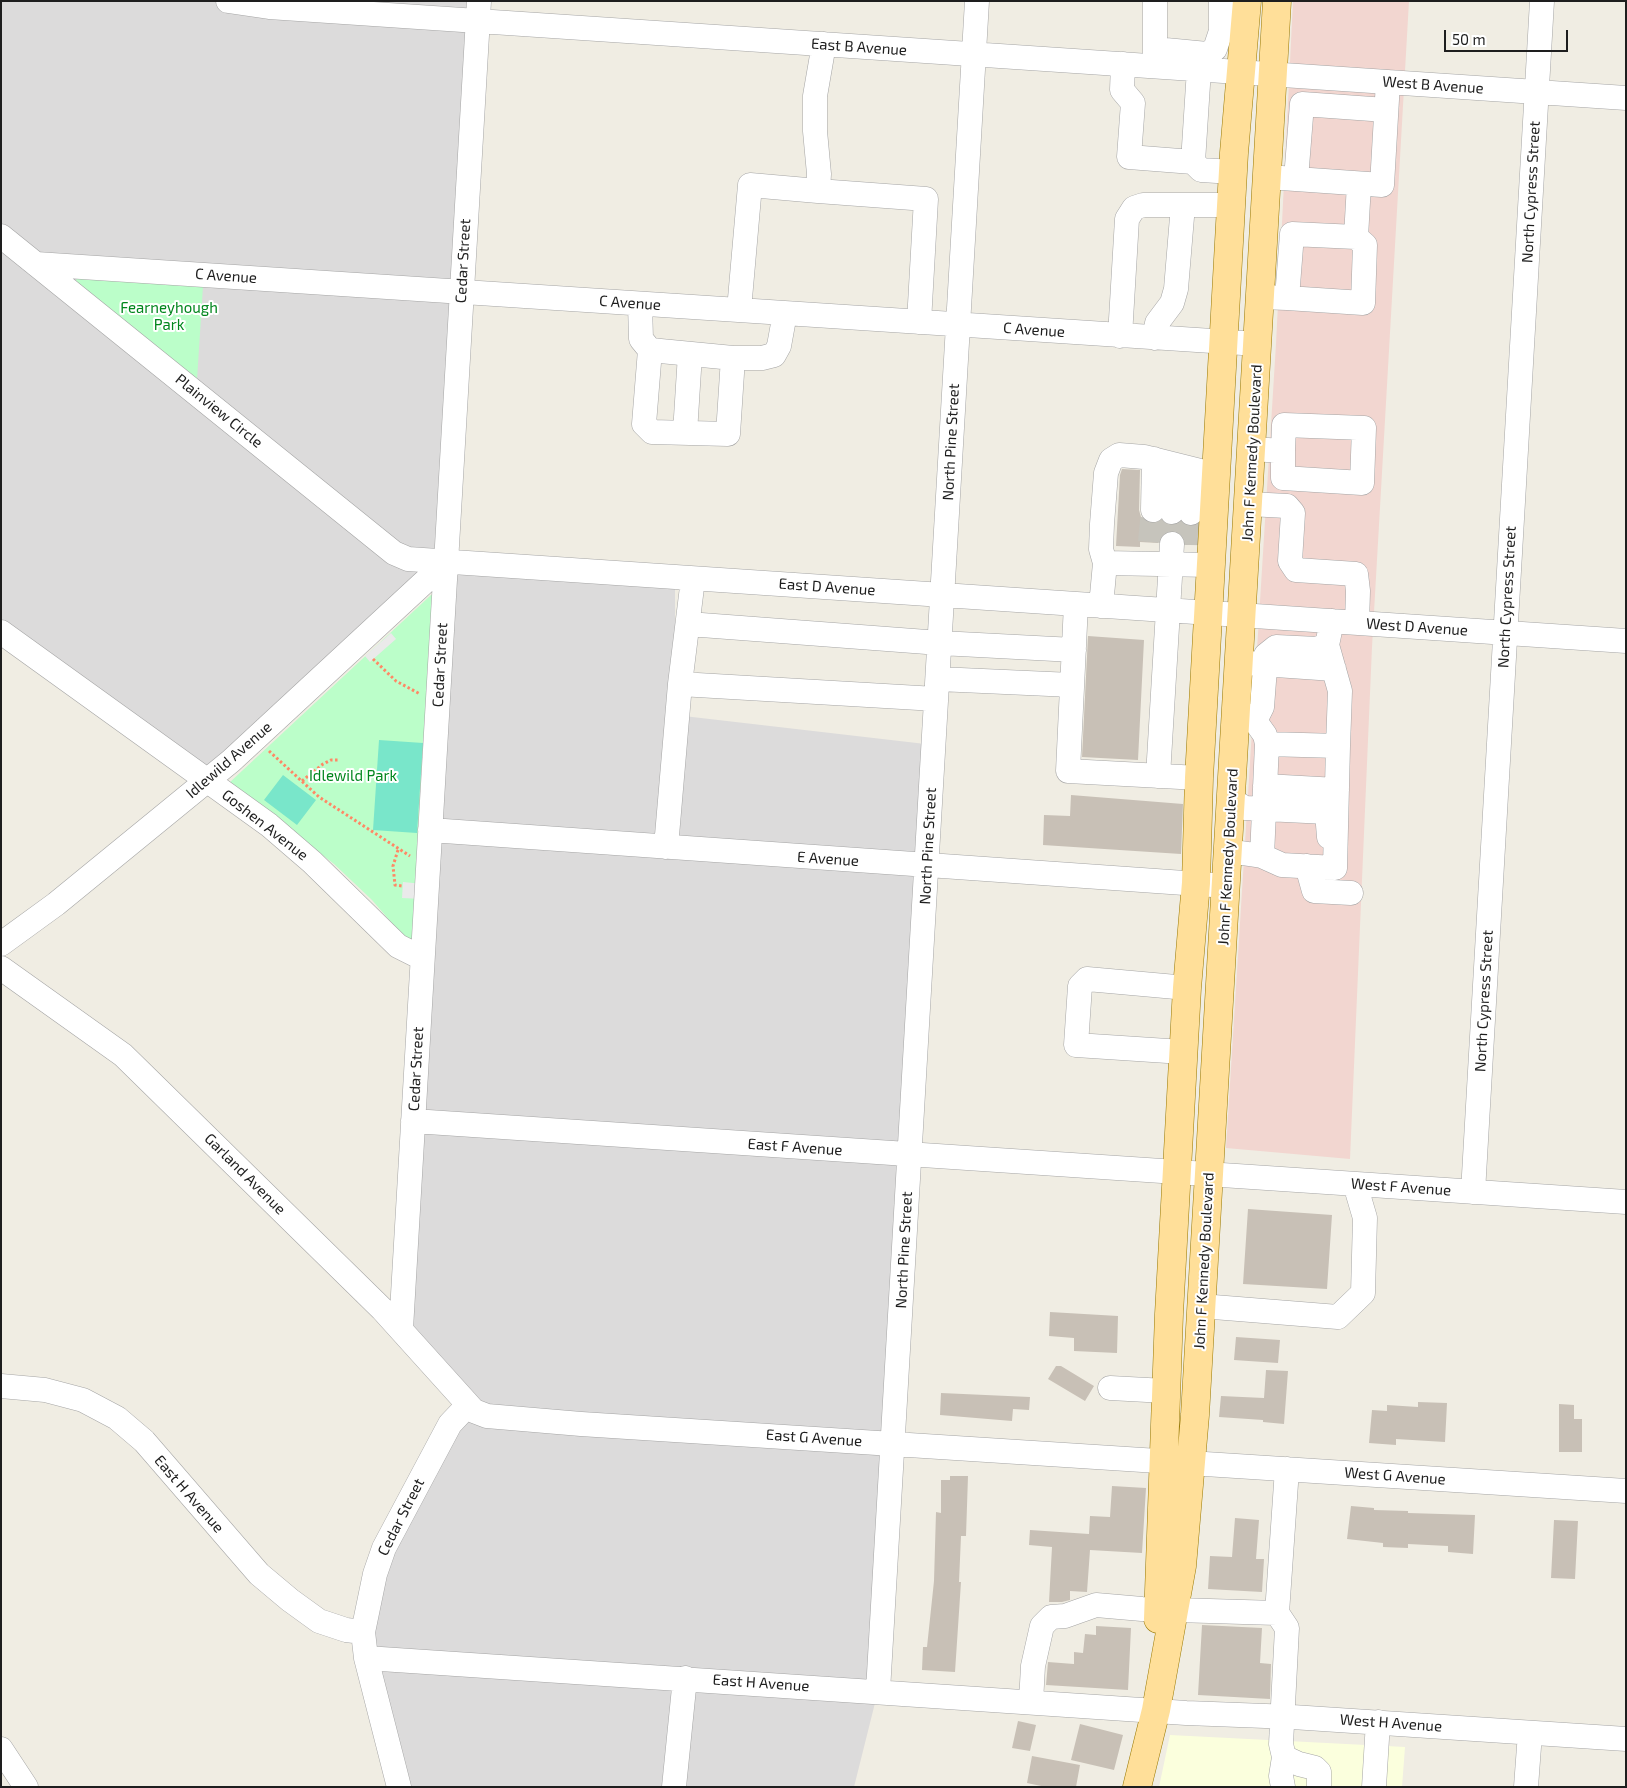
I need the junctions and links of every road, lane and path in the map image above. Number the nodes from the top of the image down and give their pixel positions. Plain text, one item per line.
1 (228, 1) edge
2 (977, 1) edge
3 (1155, 1) edge
4 (1222, 1) edge
5 (1247, 1) edge
6 (1277, 1) edge
7 (1542, 1) edge
8 (478, 11) edge
9 (824, 44) junction
10 (974, 54) junction
11 (1155, 58) junction
12 (1123, 64) junction
13 (1199, 69) junction
14 (1241, 72) junction
15 (1273, 74) junction
16 (1304, 76) junction
17 (1388, 82) junction
18 (1537, 92) junction
19 (1626, 98) edge
20 (1302, 104) junction
21 (1386, 110) junction
22 (1193, 162) junction
23 (1233, 172) junction
24 (1267, 177) junction
25 (1296, 179) junction
26 (1359, 184) junction
27 (818, 192) junction
28 (1183, 205) junction
29 (1232, 205) junction
30 (1264, 233) junction
31 (1292, 234) junction
32 (1, 236) edge
33 (1356, 237) junction
34 (36, 264) junction
35 (462, 292) junction
36 (1261, 297) junction
37 (1287, 298) junction
38 (640, 304) junction
39 (739, 310) junction
40 (785, 313) junction
41 (919, 322) junction
42 (958, 325) junction
43 (1120, 336) junction
44 (1155, 338) junction
45 (1224, 342) junction
46 (1258, 344) junction
47 (650, 350) junction
48 (690, 354) junction
49 (733, 358) junction
50 (686, 433) junction
51 (1252, 450) junction
52 (1283, 451) dead end
53 (1185, 468) junction
54 (1249, 504) junction
55 (1176, 555) junction
56 (446, 562) junction
57 (1105, 563) junction
58 (693, 579) junction
59 (942, 595) junction
60 (1076, 604) junction
61 (1101, 606) junction
62 (1168, 610) junction
63 (1208, 613) junction
64 (1241, 615) junction
65 (1279, 618) junction
66 (1332, 621) junction
67 (1357, 623) junction
68 (688, 624) junction
69 (1, 632) edge
70 (1505, 633) junction
71 (1626, 641) edge
72 (940, 643) junction
73 (1327, 645) junction
74 (1074, 650) junction
75 (1259, 658) junction
76 (373, 659) dead end
77 (1334, 669) junction
78 (680, 684) junction
79 (1072, 685) junction
80 (937, 689) junction
81 (428, 697) dead end
82 (1245, 722) junction
83 (256, 738) junction
84 (1267, 744) junction
85 (1338, 746) junction
86 (339, 760) dead end
87 (1158, 776) junction
88 (208, 781) junction
89 (302, 781) junction
90 (1199, 786) junction
91 (1337, 790) junction
92 (1265, 791) junction
93 (1231, 794) junction
94 (430, 830) junction
95 (666, 847) junction
96 (398, 850) junction
97 (1228, 852) junction
98 (1272, 860) junction
99 (428, 865) junction
100 (926, 866) junction
101 (1307, 866) junction
102 (1196, 883) junction
103 (402, 886) dead end
104 (1227, 886) junction
105 (1351, 893) dead end
106 (1, 944) edge
107 (422, 958) junction
108 (1, 968) edge
109 (1187, 988) junction
110 (1183, 1052) junction
111 (413, 1121) junction
112 (910, 1154) junction
113 (1176, 1172) junction
114 (1209, 1174) junction
115 (1355, 1184) junction
116 (1473, 1192) junction
117 (1626, 1202) edge
118 (1201, 1306) junction
119 (401, 1329) junction
120 (1, 1386) edge
121 (1110, 1388) dead end
122 (1166, 1391) junction
123 (468, 1405) junction
124 (892, 1443) junction
125 (1177, 1461) junction
126 (1288, 1468) junction
127 (1626, 1490) edge
128 (1166, 1609) junction
129 (1278, 1613) junction
130 (363, 1632) junction
131 (366, 1658) junction
132 (685, 1678) junction
133 (878, 1691) junction
134 (1031, 1702) junction
135 (1156, 1710) junction
136 (1283, 1716) junction
137 (1378, 1722) junction
138 (1530, 1733) junction
139 (1626, 1739) edge
140 (1, 1749) edge
141 (1284, 1757) junction
142 (26, 1787) edge
143 (399, 1787) edge
144 (674, 1787) edge
145 (1137, 1787) edge
146 (1283, 1787) edge
147 (1318, 1787) edge
148 (1374, 1787) edge
149 (1526, 1787) edge

1 - 8 street
2 - 10 street, North Pine Street
3 - 11 street
4 - 11 street
5 - 14 main road, John F Kennedy Boulevard
6 - 15 main road, John F Kennedy Boulevard
7 - 18 street, North Cypress Street
8 - 9 street, East B Avenue
8 - 35 street, Cedar Street
9 - 10 street, East B Avenue
9 - 27 street
10 - 12 street, East B Avenue
10 - 42 street, North Pine Street
11 - 12 street, East B Avenue
11 - 13 street, East B Avenue
12 - 22 street
13 - 14 street, East B Avenue
13 - 22 street
14 - 15 street, West B Avenue
14 - 23 main road, John F Kennedy Boulevard
15 - 16 street, West B Avenue
15 - 24 main road, John F Kennedy Boulevard
16 - 17 street, West B Avenue
16 - 20 street
17 - 18 street, West B Avenue
17 - 21 street
18 - 19 street, West B Avenue
18 - 70 street, North Cypress Street
20 - 21 street
20 - 25 street
21 - 26 street
22 - 23 street
23 - 29 main road, John F Kennedy Boulevard
24 - 25 street
24 - 30 main road, John F Kennedy Boulevard
25 - 26 street
26 - 33 street
27 - 39 street
27 - 41 street
28 - 29 street
28 - 43 street
28 - 44 street
29 - 45 main road, John F Kennedy Boulevard
30 - 31 street
30 - 36 main road, John F Kennedy Boulevard
31 - 33 street
31 - 37 street
32 - 34 street, Plainview Circle
33 - 37 street
34 - 35 street, C Avenue
34 - 56 street, Plainview Circle
35 - 38 street, C Avenue
35 - 56 street, Cedar Street
36 - 37 street
36 - 46 main road, John F Kennedy Boulevard
38 - 39 street, C Avenue
38 - 47 street
39 - 40 street, C Avenue
40 - 41 street, C Avenue
40 - 49 street
41 - 42 street, C Avenue
42 - 43 street, C Avenue
42 - 59 street, North Pine Street
43 - 44 street, C Avenue
44 - 45 street, C Avenue
45 - 46 street, C Avenue
45 - 53 main road, John F Kennedy Boulevard
46 - 51 main road, John F Kennedy Boulevard
47 - 48 street
47 - 50 street
48 - 49 street
48 - 50 street
49 - 50 street
51 - 52 street
51 - 54 main road, John F Kennedy Boulevard
53 - 53 street
53 - 55 main road, John F Kennedy Boulevard
53 - 57 street
54 - 64 main road, John F Kennedy Boulevard
54 - 67 street
55 - 57 street
55 - 62 street
55 - 63 main road, John F Kennedy Boulevard
56 - 58 street, East D Avenue
56 - 83 street, Idlewild Avenue
56 - 94 street, Cedar Street
57 - 61 street
58 - 59 street, East D Avenue
58 - 68 street
59 - 60 street, East D Avenue
59 - 72 street, North Pine Street
60 - 61 street, East D Avenue
60 - 74 street
61 - 62 street, East D Avenue
62 - 63 street, East D Avenue
62 - 87 street
63 - 64 street, West D Avenue
63 - 90 main road, John F Kennedy Boulevard
64 - 65 street, West D Avenue
64 - 75 main road, John F Kennedy Boulevard
65 - 66 street, West D Avenue
65 - 75 street
66 - 67 street, West D Avenue
66 - 73 street
67 - 70 street, West D Avenue
68 - 72 street
68 - 78 street
69 - 88 street, Goshen Avenue
70 - 71 street, West D Avenue
70 - 116 street, North Cypress Street
72 - 74 street
72 - 80 street, North Pine Street
73 - 75 street
73 - 77 street
74 - 79 street
75 - 77 street
75 - 82 main road, John F Kennedy Boulevard
76 - 81 path
77 - 85 street
78 - 80 street
78 - 95 street
79 - 80 street
79 - 87 street
80 - 100 street, North Pine Street
82 - 84 street
82 - 93 main road, John F Kennedy Boulevard
83 - 88 street, Idlewild Avenue
83 - 89 path
84 - 85 street
84 - 92 street
85 - 91 street
86 - 89 path
87 - 90 street
88 - 106 street, Idlewild Avenue
88 - 107 street, Goshen Avenue
89 - 96 path
90 - 93 street
90 - 102 main road, John F Kennedy Boulevard
91 - 92 street
91 - 101 street
92 - 93 street
92 - 98 street
92 - 98 street
93 - 97 main road, John F Kennedy Boulevard
94 - 95 street, E Avenue
94 - 99 street, Cedar Street
95 - 100 street, E Avenue
96 - 99 path
96 - 103 path
97 - 98 street
97 - 104 main road, John F Kennedy Boulevard
98 - 101 street
99 - 107 street, Cedar Street
100 - 102 street, E Avenue
100 - 112 street, North Pine Street
101 - 105 street
102 - 104 street, E Avenue
102 - 109 main road, John F Kennedy Boulevard
104 - 114 main road, John F Kennedy Boulevard
107 - 111 street, Cedar Street
108 - 119 street, Garland Avenue
109 - 110 main road, John F Kennedy Boulevard
109 - 110 street
110 - 113 main road, John F Kennedy Boulevard
111 - 112 street, East F Avenue
111 - 119 street, Cedar Street
112 - 113 street, East F Avenue
112 - 124 street, North Pine Street
113 - 114 street, West F Avenue
113 - 122 main road, John F Kennedy Boulevard
114 - 115 street, West F Avenue
114 - 118 main road, John F Kennedy Boulevard
115 - 116 street, West F Avenue
115 - 118 street
116 - 117 street, West F Avenue
118 - 125 main road, John F Kennedy Boulevard
119 - 123 street, Garland Avenue
120 - 130 street, East H Avenue
121 - 122 street
122 - 125 main road, John F Kennedy Boulevard
123 - 124 street, East G Avenue
123 - 130 street, Cedar Street
124 - 125 street, East G Avenue
124 - 133 street, North Pine Street
125 - 126 street, West G Avenue
125 - 128 main road, John F Kennedy Boulevard
126 - 127 street, West G Avenue
126 - 129 street
128 - 129 street
128 - 134 street
128 - 135 main road, John F Kennedy Boulevard
129 - 136 street
130 - 131 street, Cedar Street
131 - 132 street, East H Avenue
131 - 143 street, Cedar Street
132 - 133 street, East H Avenue
132 - 144 street
133 - 134 street, East H Avenue
134 - 135 street, East H Avenue
135 - 136 street, West H Avenue
135 - 145 main road, John F Kennedy Boulevard
136 - 137 street, West H Avenue
136 - 141 street
137 - 138 street, West H Avenue
137 - 148 street
138 - 139 street, West H Avenue
138 - 149 street
140 - 142 street
141 - 146 street
141 - 147 street

